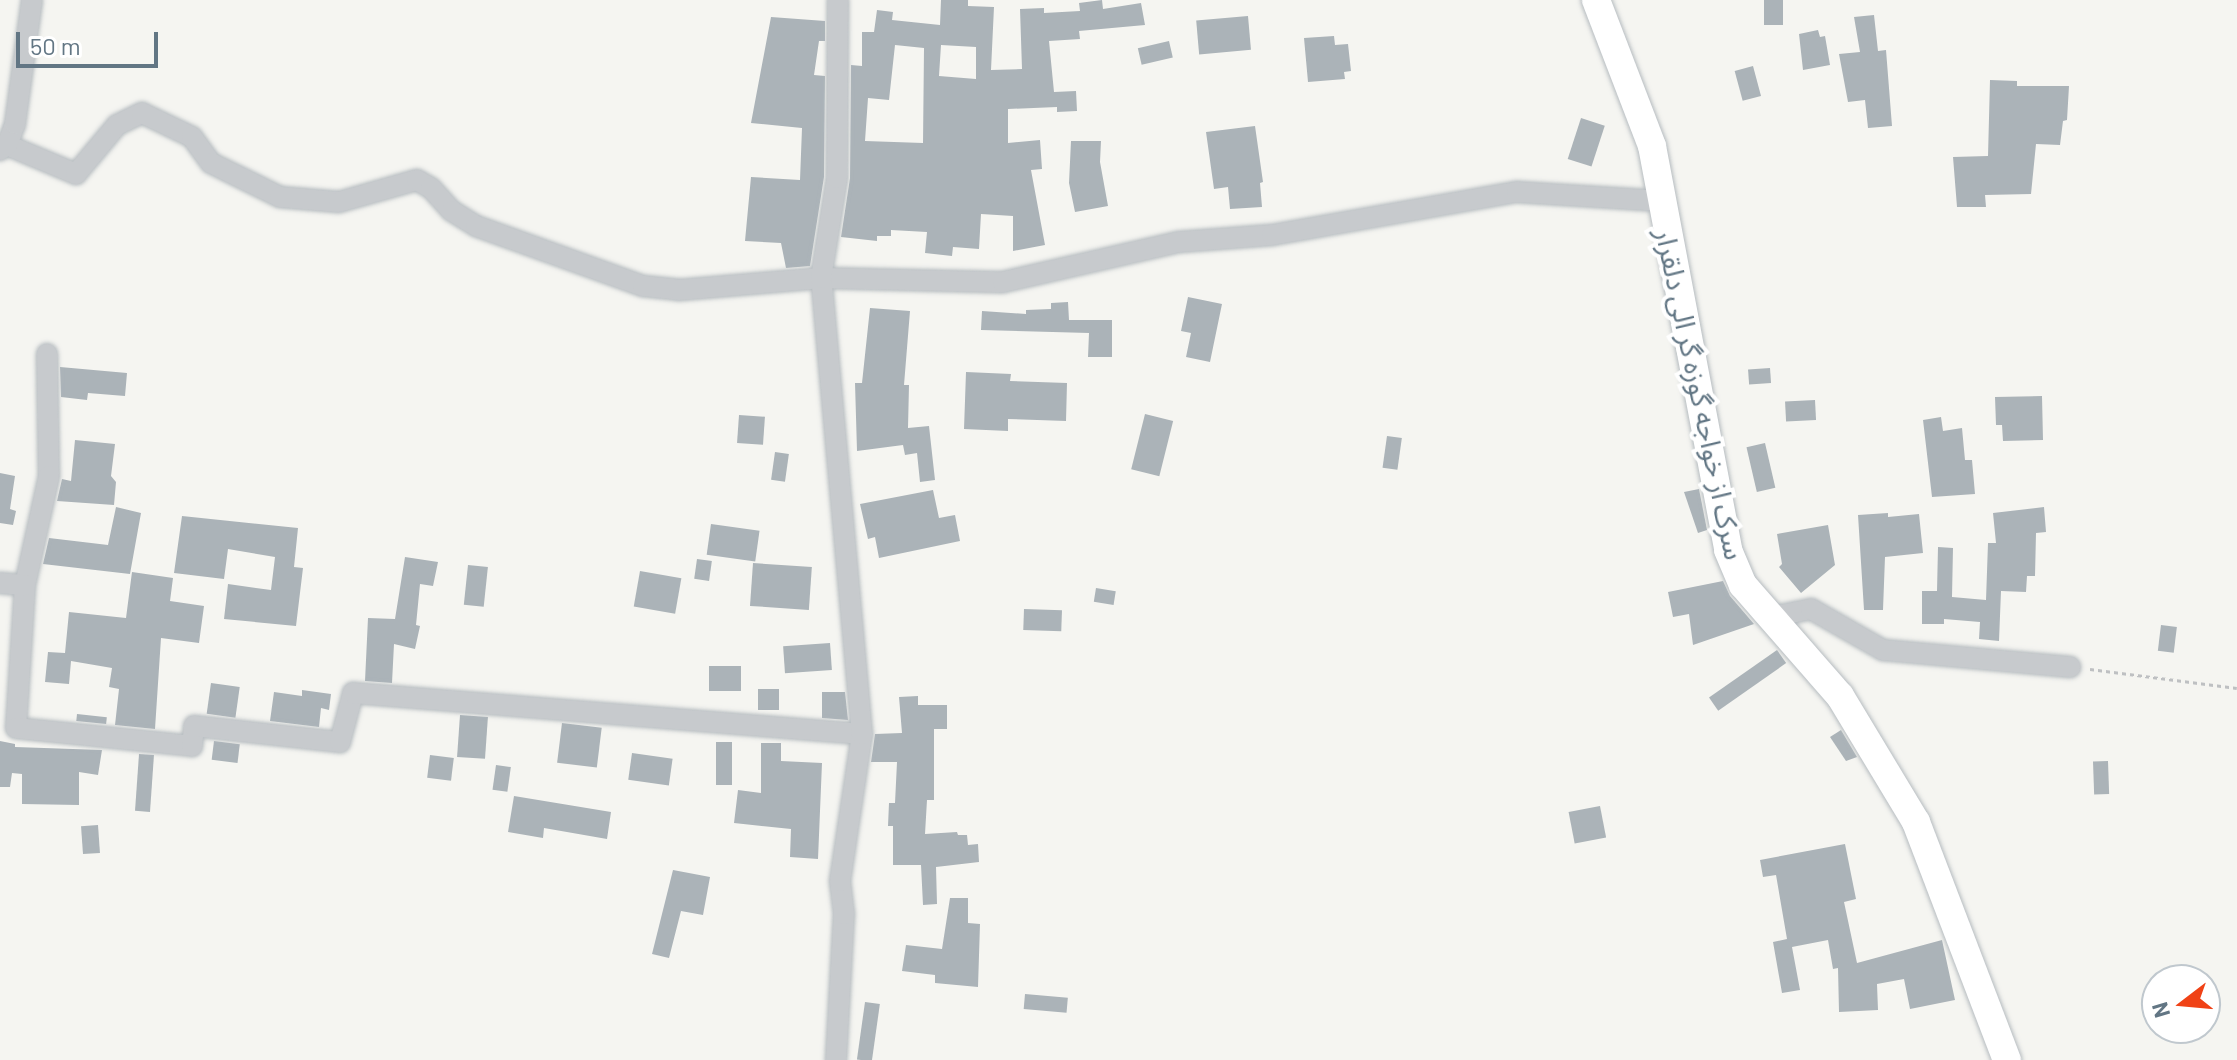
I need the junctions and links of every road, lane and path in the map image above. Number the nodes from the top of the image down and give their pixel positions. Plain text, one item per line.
1 (32, 0) edge
2 (838, 0) edge
3 (1596, 0) edge
4 (4, 147) edge
5 (1662, 201) junction
6 (821, 278) junction
7 (47, 354) dead end
8 (0, 583) edge
9 (25, 585) junction
10 (1771, 617) junction
11 (2070, 667) joint
12 (2237, 688) edge
13 (862, 734) junction
14 (836, 1060) edge
15 (2007, 1060) edge

1 - 4 street
2 - 6 street
3 - 5 street, سرک از خواجه گوزه گر الی دلقرار
4 - 6 street
5 - 6 street
5 - 10 street, سرک از خواجه گوزه گر الی دلقرار
6 - 13 street
7 - 9 street
8 - 9 street
9 - 13 street
10 - 11 street
10 - 15 street, سرک از خواجه گوزه گر الی دلقرار
11 - 12 path
13 - 14 street

